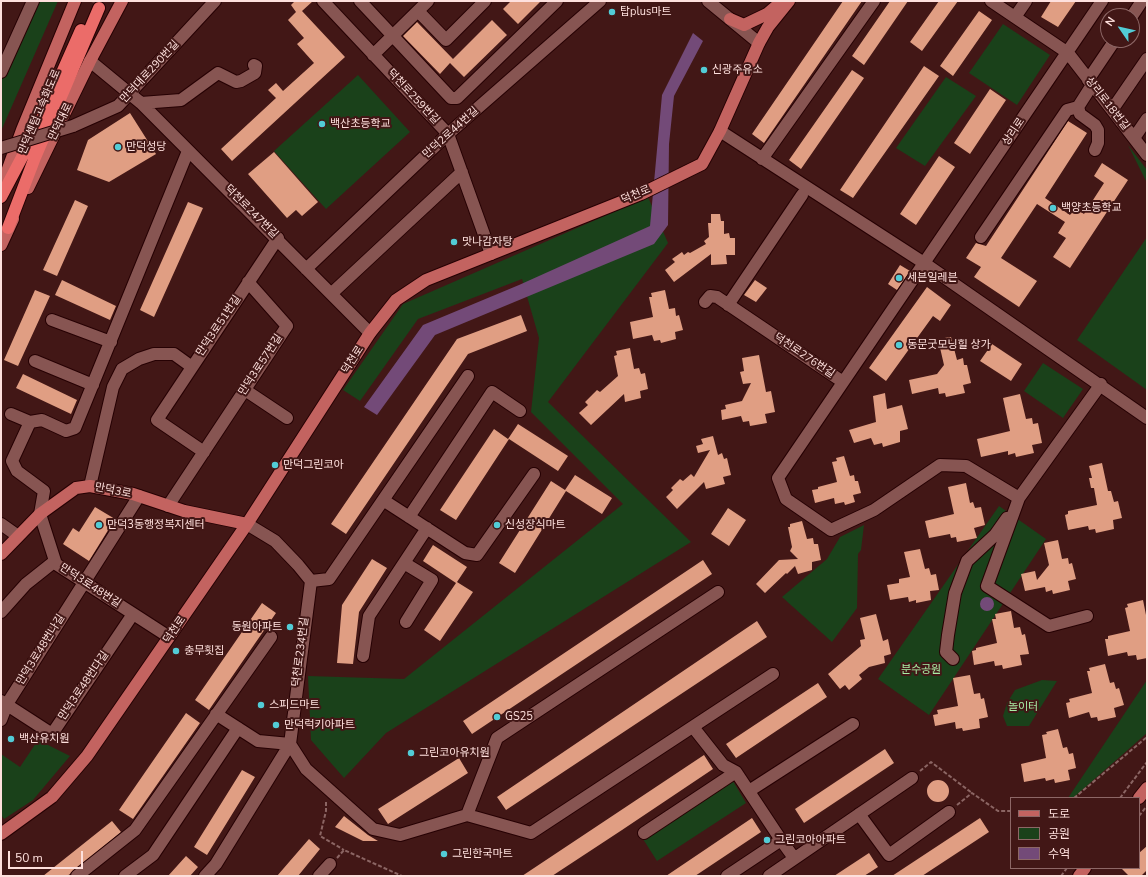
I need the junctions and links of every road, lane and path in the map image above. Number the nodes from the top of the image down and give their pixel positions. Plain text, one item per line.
1 (33, 1) edge
2 (75, 1) edge
3 (122, 1) edge
4 (215, 1) edge
5 (323, 1) edge
6 (360, 1) edge
7 (428, 1) edge
8 (485, 1) edge
9 (557, 1) edge
10 (600, 1) edge
11 (708, 1) edge
12 (782, 1) edge
13 (789, 1) edge
14 (874, 1) edge
15 (991, 1) edge
16 (1026, 1) edge
17 (1102, 1) edge
18 (418, 11) junction
19 (1015, 17) junction
20 (730, 19) junction
21 (393, 36) junction
22 (759, 43) junction
23 (1111, 48) edge
24 (1068, 53) junction
25 (373, 55) junction
26 (1147, 59) edge
27 (90, 61) junction
28 (254, 65) dead end
29 (1, 72) edge
30 (1090, 82) junction
31 (129, 94) junction
32 (141, 103) junction
33 (1078, 107) junction
34 (1112, 110) junction
35 (1147, 119) edge
36 (720, 131) junction
37 (448, 134) junction
38 (1134, 138) junction
39 (1, 148) edge
40 (1095, 150) dead end
41 (188, 151) junction
42 (1147, 155) edge
43 (762, 159) junction
44 (462, 172) junction
45 (1, 188) edge
46 (802, 195) dead end
47 (1, 197) edge
48 (8, 228) junction
49 (980, 237) dead end
50 (278, 238) junction
51 (1, 245) edge
52 (491, 254) junction
53 (924, 263) junction
54 (306, 269) junction
55 (248, 282) junction
56 (330, 294) junction
57 (705, 302) dead end
58 (728, 304) junction
59 (52, 320) dead end
60 (370, 333) junction
61 (111, 342) junction
62 (35, 361) dead end
63 (192, 367) junction
64 (468, 376) dead end
65 (843, 382) junction
66 (1101, 384) junction
67 (93, 385) junction
68 (245, 390) junction
69 (520, 411) dead end
70 (11, 414) dead end
71 (286, 418) dead end
72 (1147, 418) edge
73 (30, 422) junction
74 (204, 452) junction
75 (534, 474) dead end
76 (90, 486) junction
77 (139, 496) junction
78 (1019, 498) junction
79 (383, 500) junction
80 (168, 506) junction
81 (40, 514) junction
82 (409, 517) junction
83 (1, 524) edge
84 (247, 524) junction
85 (428, 528) junction
86 (18, 536) junction
87 (1, 554) edge
88 (55, 561) junction
89 (404, 563) junction
90 (310, 581) junction
91 (84, 582) junction
92 (718, 592) dead end
93 (1, 612) edge
94 (133, 614) junction
95 (1087, 616) dead end
96 (406, 622) dead end
97 (271, 636) dead end
98 (169, 637) junction
99 (363, 656) dead end
100 (953, 659) dead end
101 (773, 674) dead end
102 (4, 702) edge
103 (216, 714) junction
104 (1, 720) edge
105 (853, 724) dead end
106 (693, 727) junction
107 (238, 728) junction
108 (1147, 737) edge
109 (290, 744) junction
110 (1147, 762) edge
111 (736, 772) junction
112 (912, 778) joint
113 (1147, 788) edge
114 (328, 790) junction
115 (748, 791) junction
116 (972, 793) junction
117 (1075, 797) edge
118 (1121, 797) edge
119 (1140, 797) edge
120 (1147, 806) edge
121 (1010, 811) edge
122 (949, 812) joint
123 (859, 814) junction
124 (467, 815) junction
125 (1140, 815) edge
126 (644, 833) dead end
127 (1, 834) edge
128 (781, 840) junction
129 (344, 850) junction
130 (794, 858) junction
131 (330, 864) joint
132 (77, 876) edge
133 (126, 876) edge
134 (205, 876) edge
135 (319, 876) edge
136 (402, 876) edge
137 (727, 876) edge
138 (769, 876) edge

1 - 29 street
2 - 45 main road
3 - 27 main road, 만덕대로
4 - 31 street, 만덕대로290번길
5 - 25 street, 덕천로259번길
6 - 21 street
7 - 18 street
8 - 18 street
9 - 21 street
10 - 37 street, 만덕2로44번길
11 - 20 street
12 - 20 main road
13 - 22 main road, 덕천로
14 - 43 street
15 - 19 street, 상리로18번길
16 - 19 street
17 - 24 street, 상리로
18 - 21 street
19 - 24 street, 상리로18번길
20 - 22 street
21 - 25 street
22 - 36 main road, 덕천로
23 - 30 street
24 - 30 street, 상리로18번길
24 - 53 street, 상리로
25 - 37 street, 덕천로259번길
26 - 34 street
27 - 31 street, 덕천로247번길
27 - 48 main road, 만덕대로
28 - 32 street, 만덕대로290번길
30 - 33 street
30 - 34 street, 상리로18번길
31 - 32 street, 덕천로247번길
31 - 39 street, 만덕대로290번길, bridge
32 - 41 street, 덕천로247번길
33 - 40 street
33 - 49 street
34 - 38 street, 상리로18번길
35 - 38 street
36 - 43 street
36 - 52 main road, 덕천로
37 - 44 street, 덕천로259번길
37 - 54 street, 만덕2로44번길
38 - 42 street, 상리로18번길
41 - 50 street, 덕천로247번길
41 - 61 street
43 - 53 street
44 - 52 street, 덕천로259번길
44 - 56 street
46 - 58 street
47 - 48 highway, 만덕센텀고속화도로
48 - 51 main road, 만덕대로
50 - 54 street, 덕천로247번길
50 - 55 street, 만덕3로51번길
52 - 60 main road, 덕천로
53 - 65 street, 덕천로276번길
53 - 66 street
54 - 56 street, 덕천로247번길
55 - 63 street, 만덕3로51번길
55 - 68 street, 만덕3로57번길
56 - 60 street, 덕천로247번길
57 - 58 street, 덕천로276번길
58 - 65 street, 덕천로276번길
59 - 61 street
60 - 84 main road, 덕천로
61 - 67 street
62 - 67 street
63 - 74 street
63 - 76 street, 만덕3로51번길
64 - 79 street
65 - 78 street
66 - 72 street
66 - 78 street
67 - 73 street
68 - 71 street
68 - 74 street, 만덕3로57번길
69 - 82 street
70 - 73 street
73 - 81 street
74 - 80 street, 만덕3로57번길
75 - 85 street
76 - 77 main road, 만덕3로
76 - 81 main road, 만덕3로
77 - 80 main road, 만덕3로
77 - 91 street, 만덕3로48번나길
78 - 95 street
78 - 100 street
79 - 82 street
79 - 90 street
80 - 84 main road, 만덕3로
81 - 86 main road, 만덕3로
81 - 88 street, 만덕3로48번길
82 - 85 street
83 - 86 street
84 - 90 street
84 - 98 main road, 덕천로
85 - 89 street
86 - 87 main road, 만덕3로
88 - 91 street, 만덕3로48번길
88 - 93 street
89 - 96 street
89 - 99 street
90 - 109 street, 덕천로234번길
91 - 94 street, 만덕3로48번길
91 - 102 street, 만덕3로48번나길
92 - 124 street
94 - 98 street, 만덕3로48번길
94 - 102 street, 만덕3로48번다길
97 - 103 street
98 - 127 main road, 덕천로
101 - 106 street
102 - 104 street, 만덕3로48번나길
103 - 107 street
103 - 132 street
105 - 115 street
106 - 111 street
106 - 124 street
107 - 109 street
107 - 133 street
108 - 117 path
109 - 114 street
109 - 134 street
110 - 118 path
111 - 115 street
111 - 126 street
112 - 116 path
112 - 123 street
113 - 119 main road
114 - 124 street
114 - 129 path
115 - 128 street
116 - 121 path
116 - 122 path
120 - 125 path
122 - 123 street
123 - 130 street
128 - 130 street
128 - 137 street
129 - 131 path
129 - 136 path
130 - 138 street
131 - 135 street

